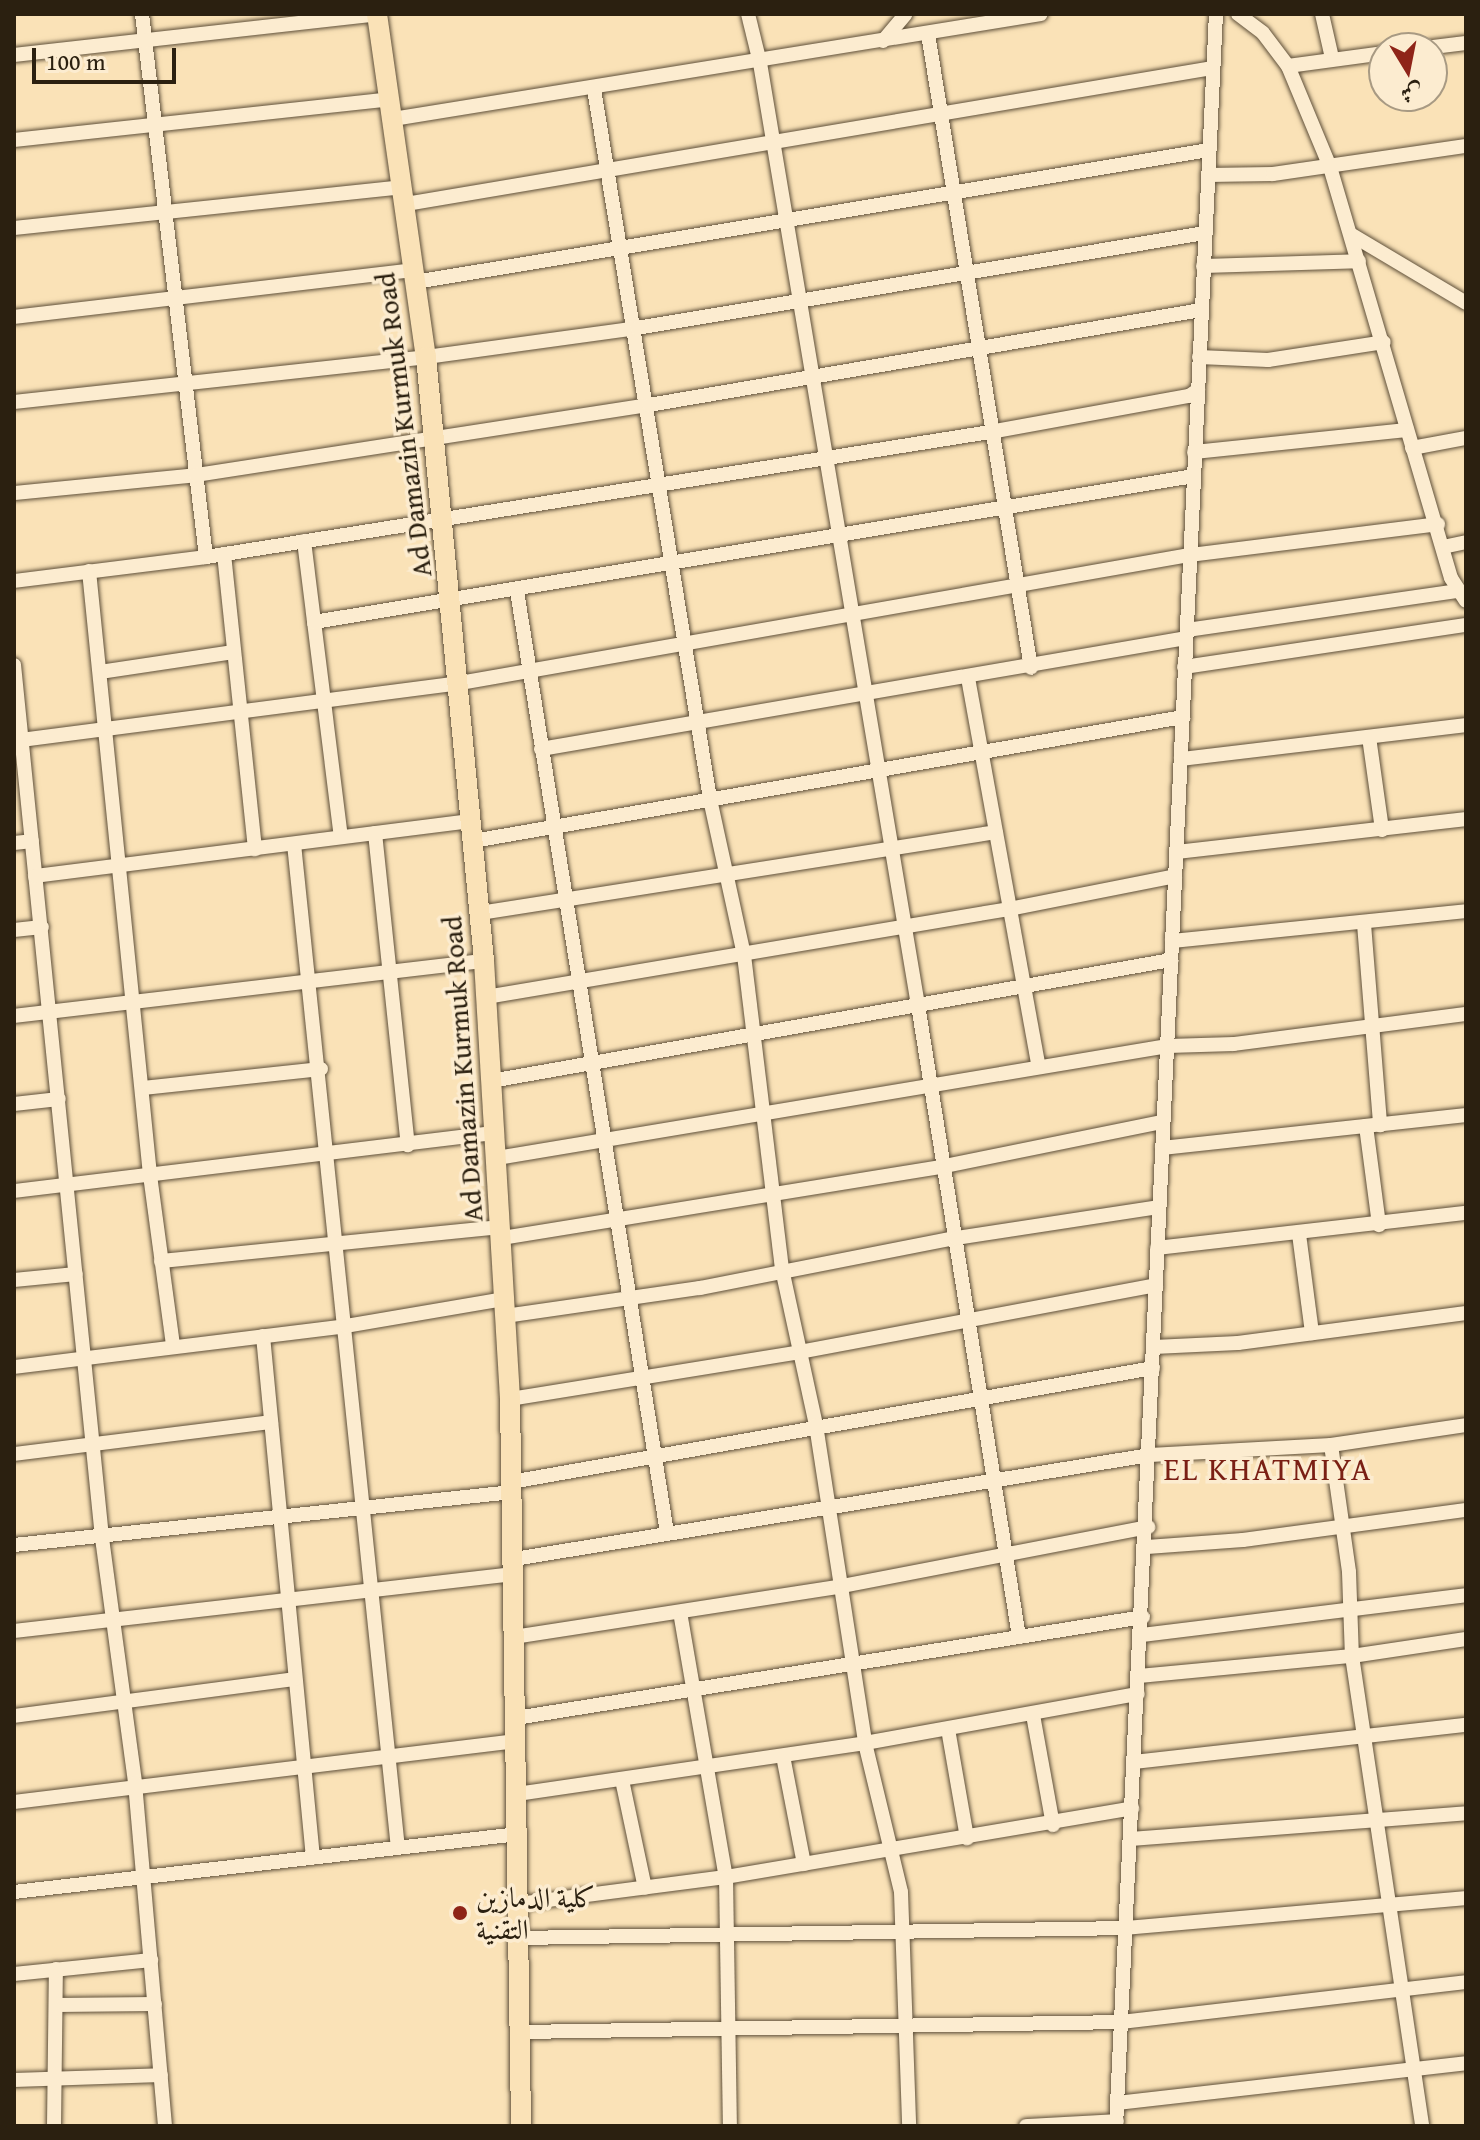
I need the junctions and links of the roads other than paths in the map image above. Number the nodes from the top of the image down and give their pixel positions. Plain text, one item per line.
1 (142, 14) edge
2 (377, 14) edge
3 (748, 14) edge
4 (906, 14) edge
5 (1041, 14) edge
6 (1216, 14) edge
7 (1238, 14) edge
8 (1322, 14) edge
9 (928, 34) junction
10 (883, 41) junction
11 (145, 42) junction
12 (14, 55) edge
13 (1368, 55) edge
14 (1332, 58) junction
15 (760, 63) junction
16 (1288, 66) junction
17 (1212, 68) junction
18 (594, 89) junction
19 (392, 109) junction
20 (942, 117) junction
21 (154, 124) junction
22 (14, 140) edge
23 (773, 144) junction
24 (1466, 146) edge
25 (1209, 150) junction
26 (1330, 167) junction
27 (609, 171) junction
28 (1208, 175) junction
29 (405, 195) junction
30 (954, 195) junction
31 (164, 214) junction
32 (786, 223) junction
33 (14, 228) edge
34 (1205, 233) junction
35 (1352, 235) junction
36 (623, 249) junction
37 (1359, 261) junction
38 (1203, 266) junction
39 (967, 275) junction
40 (415, 276) junction
41 (174, 301) junction
42 (800, 302) junction
43 (1466, 303) edge
44 (1201, 310) junction
45 (14, 317) edge
46 (637, 328) junction
47 (1384, 342) junction
48 (980, 353) junction
49 (426, 357) junction
50 (1199, 357) junction
51 (813, 379) junction
52 (184, 383) junction
53 (1198, 390) junction
54 (14, 402) edge
55 (649, 405) junction
56 (1407, 430) junction
57 (993, 432) junction
58 (435, 438) junction
59 (1466, 438) edge
60 (1412, 448) junction
61 (1194, 452) junction
62 (826, 458) junction
63 (196, 475) junction
64 (1194, 476) junction
65 (661, 483) junction
66 (14, 493) edge
67 (1005, 508) junction
68 (443, 519) junction
69 (1438, 524) junction
70 (839, 537) junction
71 (304, 541) junction
72 (1466, 542) edge
73 (1443, 547) junction
74 (224, 554) junction
75 (1190, 555) junction
76 (206, 557) junction
77 (674, 566) junction
78 (89, 571) junction
79 (14, 581) edge
80 (1018, 587) junction
81 (517, 591) junction
82 (1462, 596) edge
83 (452, 600) junction
84 (853, 614) junction
85 (314, 622) junction
86 (1466, 625) edge
87 (1186, 634) junction
88 (686, 643) junction
89 (234, 652) junction
90 (14, 666) edge
91 (1184, 667) junction
92 (1031, 668) junction
93 (529, 670) junction
94 (100, 672) junction
95 (968, 678) junction
96 (460, 683) junction
97 (866, 695) junction
98 (324, 701) junction
99 (241, 712) junction
100 (1183, 717) junction
101 (699, 723) junction
102 (1466, 725) edge
103 (106, 729) junction
104 (1369, 737) junction
105 (19, 749) edge
106 (541, 749) junction
107 (982, 755) junction
108 (1181, 759) junction
109 (879, 771) junction
110 (710, 799) junction
111 (1466, 819) edge
112 (554, 827) junction
113 (1382, 830) junction
114 (473, 831) junction
115 (996, 832) junction
116 (375, 833) junction
117 (341, 837) junction
118 (32, 841) junction
119 (14, 843) edge
120 (294, 844) junction
121 (255, 849) junction
122 (892, 849) junction
123 (1177, 852) junction
124 (121, 866) junction
125 (727, 875) junction
126 (35, 876) junction
127 (1175, 876) junction
128 (565, 901) junction
129 (1009, 909) junction
130 (1466, 911) edge
131 (480, 913) junction
132 (1364, 924) junction
133 (42, 927) junction
134 (905, 928) junction
135 (14, 930) edge
136 (1172, 941) junction
137 (744, 955) junction
138 (1171, 960) junction
139 (484, 961) junction
140 (390, 974) junction
141 (312, 982) junction
142 (578, 984) junction
143 (1023, 988) junction
144 (486, 997) junction
145 (135, 1003) junction
146 (918, 1005) junction
147 (52, 1012) junction
148 (1466, 1014) edge
149 (14, 1016) edge
150 (1372, 1026) junction
151 (757, 1035) junction
152 (1168, 1046) junction
153 (589, 1061) junction
154 (1039, 1067) junction
155 (321, 1069) junction
156 (491, 1081) junction
157 (931, 1085) junction
158 (143, 1088) junction
159 (59, 1099) junction
160 (14, 1104) edge
161 (767, 1115) junction
162 (1466, 1115) edge
163 (1162, 1122) junction
164 (1373, 1125) junction
165 (495, 1133) junction
166 (603, 1141) junction
167 (408, 1145) junction
168 (1162, 1148) junction
169 (330, 1154) junction
170 (497, 1158) junction
171 (945, 1166) junction
172 (150, 1175) junction
173 (67, 1184) junction
174 (14, 1191) edge
175 (776, 1194) junction
176 (1158, 1207) junction
177 (1466, 1213) edge
178 (617, 1219) junction
179 (1379, 1225) junction
180 (501, 1233) junction
181 (1299, 1234) junction
182 (956, 1238) junction
183 (339, 1245) junction
184 (1157, 1248) junction
185 (161, 1261) junction
186 (782, 1269) junction
187 (76, 1274) junction
188 (14, 1280) edge
189 (1156, 1285) junction
190 (633, 1298) junction
191 (504, 1308) junction
192 (1466, 1313) edge
193 (970, 1319) junction
194 (346, 1326) junction
195 (1312, 1333) junction
196 (263, 1336) junction
197 (173, 1346) junction
198 (1154, 1347) junction
199 (799, 1352) junction
200 (85, 1357) junction
201 (14, 1367) edge
202 (1153, 1368) junction
203 (644, 1376) junction
204 (510, 1399) junction
205 (982, 1399) junction
206 (271, 1422) junction
207 (816, 1425) junction
208 (1466, 1425) edge
209 (95, 1443) junction
210 (1331, 1445) junction
211 (14, 1454) edge
212 (1150, 1455) junction
213 (656, 1457) junction
214 (996, 1479) junction
215 (512, 1487) junction
216 (828, 1505) junction
217 (364, 1506) junction
218 (1466, 1510) edge
219 (280, 1516) junction
220 (1148, 1527) junction
221 (1341, 1528) junction
222 (667, 1533) junction
223 (102, 1538) junction
224 (14, 1545) edge
225 (1147, 1547) junction
226 (1007, 1557) junction
227 (514, 1566) junction
228 (842, 1586) junction
229 (372, 1591) junction
230 (1466, 1595) edge
231 (288, 1600) junction
232 (1350, 1608) junction
233 (680, 1612) junction
234 (1143, 1617) junction
235 (116, 1620) junction
236 (14, 1631) edge
237 (1142, 1635) junction
238 (514, 1637) junction
239 (1019, 1637) junction
240 (1466, 1639) edge
241 (1352, 1656) junction
242 (853, 1662) junction
243 (1139, 1676) junction
244 (295, 1679) junction
245 (694, 1691) junction
246 (1138, 1694) junction
247 (123, 1703) junction
248 (1033, 1715) junction
249 (14, 1716) edge
250 (516, 1718) junction
251 (1466, 1725) edge
252 (948, 1729) junction
253 (1367, 1735) junction
254 (516, 1741) junction
255 (865, 1743) junction
256 (783, 1756) junction
257 (392, 1758) junction
258 (1134, 1762) junction
259 (302, 1766) junction
260 (708, 1768) junction
261 (622, 1780) junction
262 (135, 1783) junction
263 (517, 1794) junction
264 (14, 1802) edge
265 (1132, 1808) junction
266 (1466, 1813) edge
267 (1381, 1822) junction
268 (1053, 1825) junction
269 (518, 1834) junction
270 (967, 1838) junction
271 (1131, 1839) junction
272 (398, 1848) junction
273 (890, 1850) junction
274 (313, 1858) junction
275 (804, 1864) junction
276 (144, 1877) junction
277 (726, 1877) junction
278 (645, 1888) junction
279 (14, 1892) edge
280 (1466, 1898) edge
281 (518, 1904) junction
282 (1393, 1906) junction
283 (1125, 1928) junction
284 (906, 1934) junction
285 (727, 1935) junction
286 (518, 1938) junction
287 (151, 1960) junction
288 (56, 1969) junction
289 (14, 1974) edge
290 (1466, 1982) edge
291 (1403, 1991) junction
292 (155, 2004) junction
293 (56, 2005) junction
294 (1121, 2022) junction
295 (908, 2026) junction
296 (729, 2030) junction
297 (521, 2032) junction
298 (1466, 2063) edge
299 (1413, 2071) junction
300 (161, 2075) junction
301 (55, 2078) junction
302 (14, 2080) edge
303 (1117, 2103) junction
304 (1116, 2124) edge
305 (54, 2126) edge
306 (165, 2126) edge
307 (521, 2126) edge
308 (730, 2126) edge
309 (909, 2126) edge
310 (1026, 2126) edge
311 (1422, 2126) edge

1 - 11 street
2 - 11 street
2 - 19 highway, Ad Damazin Kurmuk Road
3 - 15 street
4 - 10 street
5 - 9 street
6 - 17 street
7 - 16 street
8 - 14 street
9 - 10 street
9 - 20 street
10 - 15 street
11 - 12 street
11 - 21 street
13 - 14 street
14 - 16 street
15 - 18 street
15 - 23 street
16 - 26 street
17 - 20 street
17 - 25 street
18 - 19 street
18 - 27 street
19 - 21 street
19 - 29 highway, Ad Damazin Kurmuk Road
20 - 23 street
20 - 30 street
21 - 22 street
21 - 31 street
23 - 27 street
23 - 32 street
24 - 26 street
25 - 28 street
25 - 30 street
26 - 28 street
26 - 35 street
27 - 29 street
27 - 36 street
28 - 34 street
29 - 31 street
29 - 40 highway, Ad Damazin Kurmuk Road
30 - 32 street
30 - 39 street
31 - 33 street
31 - 41 street
32 - 36 street
32 - 42 street
34 - 38 street
34 - 39 street
35 - 37 street
35 - 43 street
36 - 40 street
36 - 46 street
37 - 38 street
37 - 47 street
38 - 44 street
39 - 42 street
39 - 48 street
40 - 41 street
40 - 49 highway, Ad Damazin Kurmuk Road
41 - 45 street
41 - 52 street
42 - 46 street
42 - 51 street
44 - 48 street
44 - 50 street
46 - 49 street
46 - 55 street
47 - 50 street
47 - 56 street
48 - 51 street
48 - 57 street
49 - 52 street
49 - 58 highway, Ad Damazin Kurmuk Road
50 - 53 street
51 - 55 street
51 - 62 street
52 - 54 street
52 - 63 street
53 - 57 street
53 - 61 street
55 - 58 street
55 - 65 street
56 - 60 street
56 - 61 street
57 - 62 street
57 - 67 street
58 - 63 street
58 - 68 highway, Ad Damazin Kurmuk Road
59 - 60 street
60 - 69 street
61 - 64 street
62 - 65 street
62 - 70 street
63 - 66 street
63 - 76 street
64 - 67 street
64 - 75 street
65 - 68 street
65 - 77 street
67 - 70 street
67 - 80 street
68 - 71 street
68 - 83 highway, Ad Damazin Kurmuk Road
69 - 73 street
69 - 75 street
70 - 77 street
70 - 84 street
71 - 74 street
71 - 85 street
72 - 73 street
73 - 82 street
74 - 76 street
74 - 89 street
75 - 80 street
75 - 87 street
76 - 78 street
77 - 81 street
77 - 88 street
78 - 79 street
78 - 94 street
80 - 84 street
80 - 92 street
81 - 83 street
81 - 93 street
82 - 87 street
83 - 85 street
83 - 96 highway, Ad Damazin Kurmuk Road
84 - 88 street
84 - 97 street
85 - 98 street
86 - 91 street
87 - 91 street
87 - 92 street
88 - 93 street
88 - 101 street
89 - 94 street
89 - 99 street
90 - 105 street
91 - 100 street
92 - 95 street
93 - 96 street
93 - 106 street
94 - 103 street
95 - 97 street
95 - 107 street
96 - 98 street
96 - 114 highway, Ad Damazin Kurmuk Road
97 - 101 street
97 - 109 street
98 - 99 street
98 - 117 street
99 - 103 street
99 - 121 street
100 - 107 street
100 - 108 street
101 - 106 street
101 - 110 street
102 - 104 street
103 - 105 street
103 - 124 street
104 - 108 street
104 - 113 street
105 - 118 street
106 - 112 street
107 - 109 street
107 - 115 street
108 - 123 street
109 - 110 street
109 - 122 street
110 - 112 street
110 - 125 street
111 - 113 street
112 - 114 street
112 - 128 street
113 - 123 street
114 - 116 street
114 - 131 highway, Ad Damazin Kurmuk Road
115 - 122 street
115 - 129 street
116 - 117 street
116 - 140 street
117 - 120 street
118 - 119 street
118 - 126 street
120 - 121 street
120 - 141 street
121 - 124 street
122 - 125 street
122 - 134 street
123 - 127 street
124 - 126 street
124 - 145 street
125 - 128 street
125 - 137 street
126 - 133 street
127 - 129 street
127 - 136 street
128 - 131 street
128 - 142 street
129 - 134 street
129 - 143 street
130 - 132 street
131 - 139 highway, Ad Damazin Kurmuk Road
132 - 136 street
132 - 150 street
133 - 135 street
133 - 147 street
134 - 137 street
134 - 146 street
136 - 138 street
137 - 142 street
137 - 151 street
138 - 143 street
138 - 152 street
139 - 140 street
139 - 144 highway, Ad Damazin Kurmuk Road
140 - 141 street
140 - 167 street
141 - 145 street
141 - 155 street
142 - 144 street
142 - 153 street
143 - 146 street
143 - 154 street
144 - 156 highway, Ad Damazin Kurmuk Road
145 - 147 street
145 - 158 street
146 - 151 street
146 - 157 street
147 - 149 street
147 - 159 street
148 - 150 street
150 - 152 street
150 - 164 street
151 - 153 street
151 - 161 street
152 - 154 street
152 - 163 street
153 - 156 street
153 - 166 street
154 - 157 street
155 - 158 street
155 - 169 street
156 - 165 highway, Ad Damazin Kurmuk Road
157 - 161 street
157 - 171 street
158 - 172 street
159 - 160 street
159 - 173 street
161 - 166 street
161 - 175 street
162 - 164 street
163 - 168 street
163 - 171 street
164 - 168 street
164 - 179 street
165 - 167 street
165 - 170 highway, Ad Damazin Kurmuk Road
166 - 170 street
166 - 178 street
167 - 169 street
168 - 176 street
169 - 172 street
169 - 183 street
170 - 180 highway, Ad Damazin Kurmuk Road
171 - 175 street
171 - 182 street
172 - 173 street
172 - 185 street
173 - 174 street
173 - 187 street
175 - 178 street
175 - 186 street
176 - 182 street
176 - 184 street
177 - 179 street
178 - 180 street
178 - 190 street
179 - 181 street
180 - 183 street
180 - 191 highway, Ad Damazin Kurmuk Road
181 - 184 street
181 - 195 street
182 - 186 street
182 - 193 street
183 - 185 street
183 - 194 street
184 - 189 street
185 - 197 street
186 - 190 street
186 - 199 street
187 - 188 street
187 - 200 street
189 - 193 street
189 - 198 street
190 - 191 street
190 - 203 street
191 - 194 street
191 - 204 highway, Ad Damazin Kurmuk Road
192 - 195 street
193 - 199 street
193 - 205 street
194 - 196 street
194 - 217 street
195 - 198 street
196 - 197 street
196 - 206 street
197 - 200 street
198 - 202 street
199 - 203 street
199 - 207 street
200 - 201 street
200 - 209 street
202 - 205 street
202 - 212 street
203 - 204 street
203 - 213 street
204 - 215 highway, Ad Damazin Kurmuk Road
205 - 207 street
205 - 214 street
206 - 209 street
206 - 219 street
207 - 213 street
207 - 216 street
208 - 210 street
209 - 211 street
209 - 223 street
210 - 212 street
210 - 221 street
212 - 214 street
212 - 220 street
213 - 215 street
213 - 222 street
214 - 216 street
214 - 226 street
215 - 217 street
215 - 227 highway, Ad Damazin Kurmuk Road
216 - 222 street
216 - 228 street
217 - 219 street
217 - 229 street
218 - 221 street
219 - 223 street
219 - 231 street
220 - 225 street
220 - 226 street
221 - 225 street
221 - 232 street
222 - 227 street
223 - 224 street
223 - 235 street
225 - 234 street
226 - 228 street
226 - 239 street
227 - 229 street
227 - 238 highway, Ad Damazin Kurmuk Road
228 - 233 street
228 - 242 street
229 - 231 street
229 - 257 street
230 - 232 street
231 - 235 street
231 - 244 street
232 - 237 street
232 - 241 street
233 - 238 street
233 - 245 street
234 - 237 street
234 - 239 street
235 - 236 street
235 - 247 street
237 - 243 street
238 - 250 highway, Ad Damazin Kurmuk Road
239 - 242 street
240 - 241 street
241 - 243 street
241 - 253 street
242 - 245 street
242 - 255 street
243 - 246 street
244 - 247 street
244 - 259 street
245 - 250 street
245 - 260 street
246 - 248 street
246 - 258 street
247 - 249 street
247 - 262 street
248 - 252 street
248 - 268 street
250 - 254 highway, Ad Damazin Kurmuk Road
251 - 253 street
252 - 255 street
252 - 270 street
253 - 258 street
253 - 267 street
254 - 257 street
254 - 263 highway, Ad Damazin Kurmuk Road
255 - 256 street
255 - 273 street
256 - 260 street
256 - 275 street
257 - 259 street
257 - 272 street
258 - 265 street
259 - 262 street
259 - 274 street
260 - 261 street
260 - 277 street
261 - 263 street
261 - 278 street
262 - 264 street
262 - 276 street
263 - 269 highway, Ad Damazin Kurmuk Road
265 - 268 street
265 - 271 street
266 - 267 street
267 - 271 street
267 - 282 street
268 - 270 street
269 - 272 street
269 - 281 highway, Ad Damazin Kurmuk Road
270 - 273 street
271 - 283 street
272 - 274 street
273 - 275 street
273 - 284 street
274 - 276 street
275 - 277 street
276 - 279 street
276 - 287 street
277 - 278 street
277 - 285 street
278 - 281 street
280 - 282 street
281 - 286 highway, Ad Damazin Kurmuk Road
282 - 283 street
282 - 291 street
283 - 284 street
283 - 294 street
284 - 285 street
284 - 295 street
285 - 286 street
285 - 296 street
286 - 297 highway, Ad Damazin Kurmuk Road
287 - 288 street
287 - 292 street
288 - 289 street
288 - 293 street
290 - 291 street
291 - 294 street
291 - 299 street
292 - 293 street
292 - 300 street
293 - 301 street
294 - 295 street
294 - 303 street
295 - 296 street
295 - 309 street
296 - 297 street
296 - 308 street
297 - 307 highway, Ad Damazin Kurmuk Road
298 - 299 street
299 - 303 street
299 - 311 street
300 - 301 street
300 - 306 street
301 - 302 street
301 - 305 street
303 - 304 street
304 - 310 street

